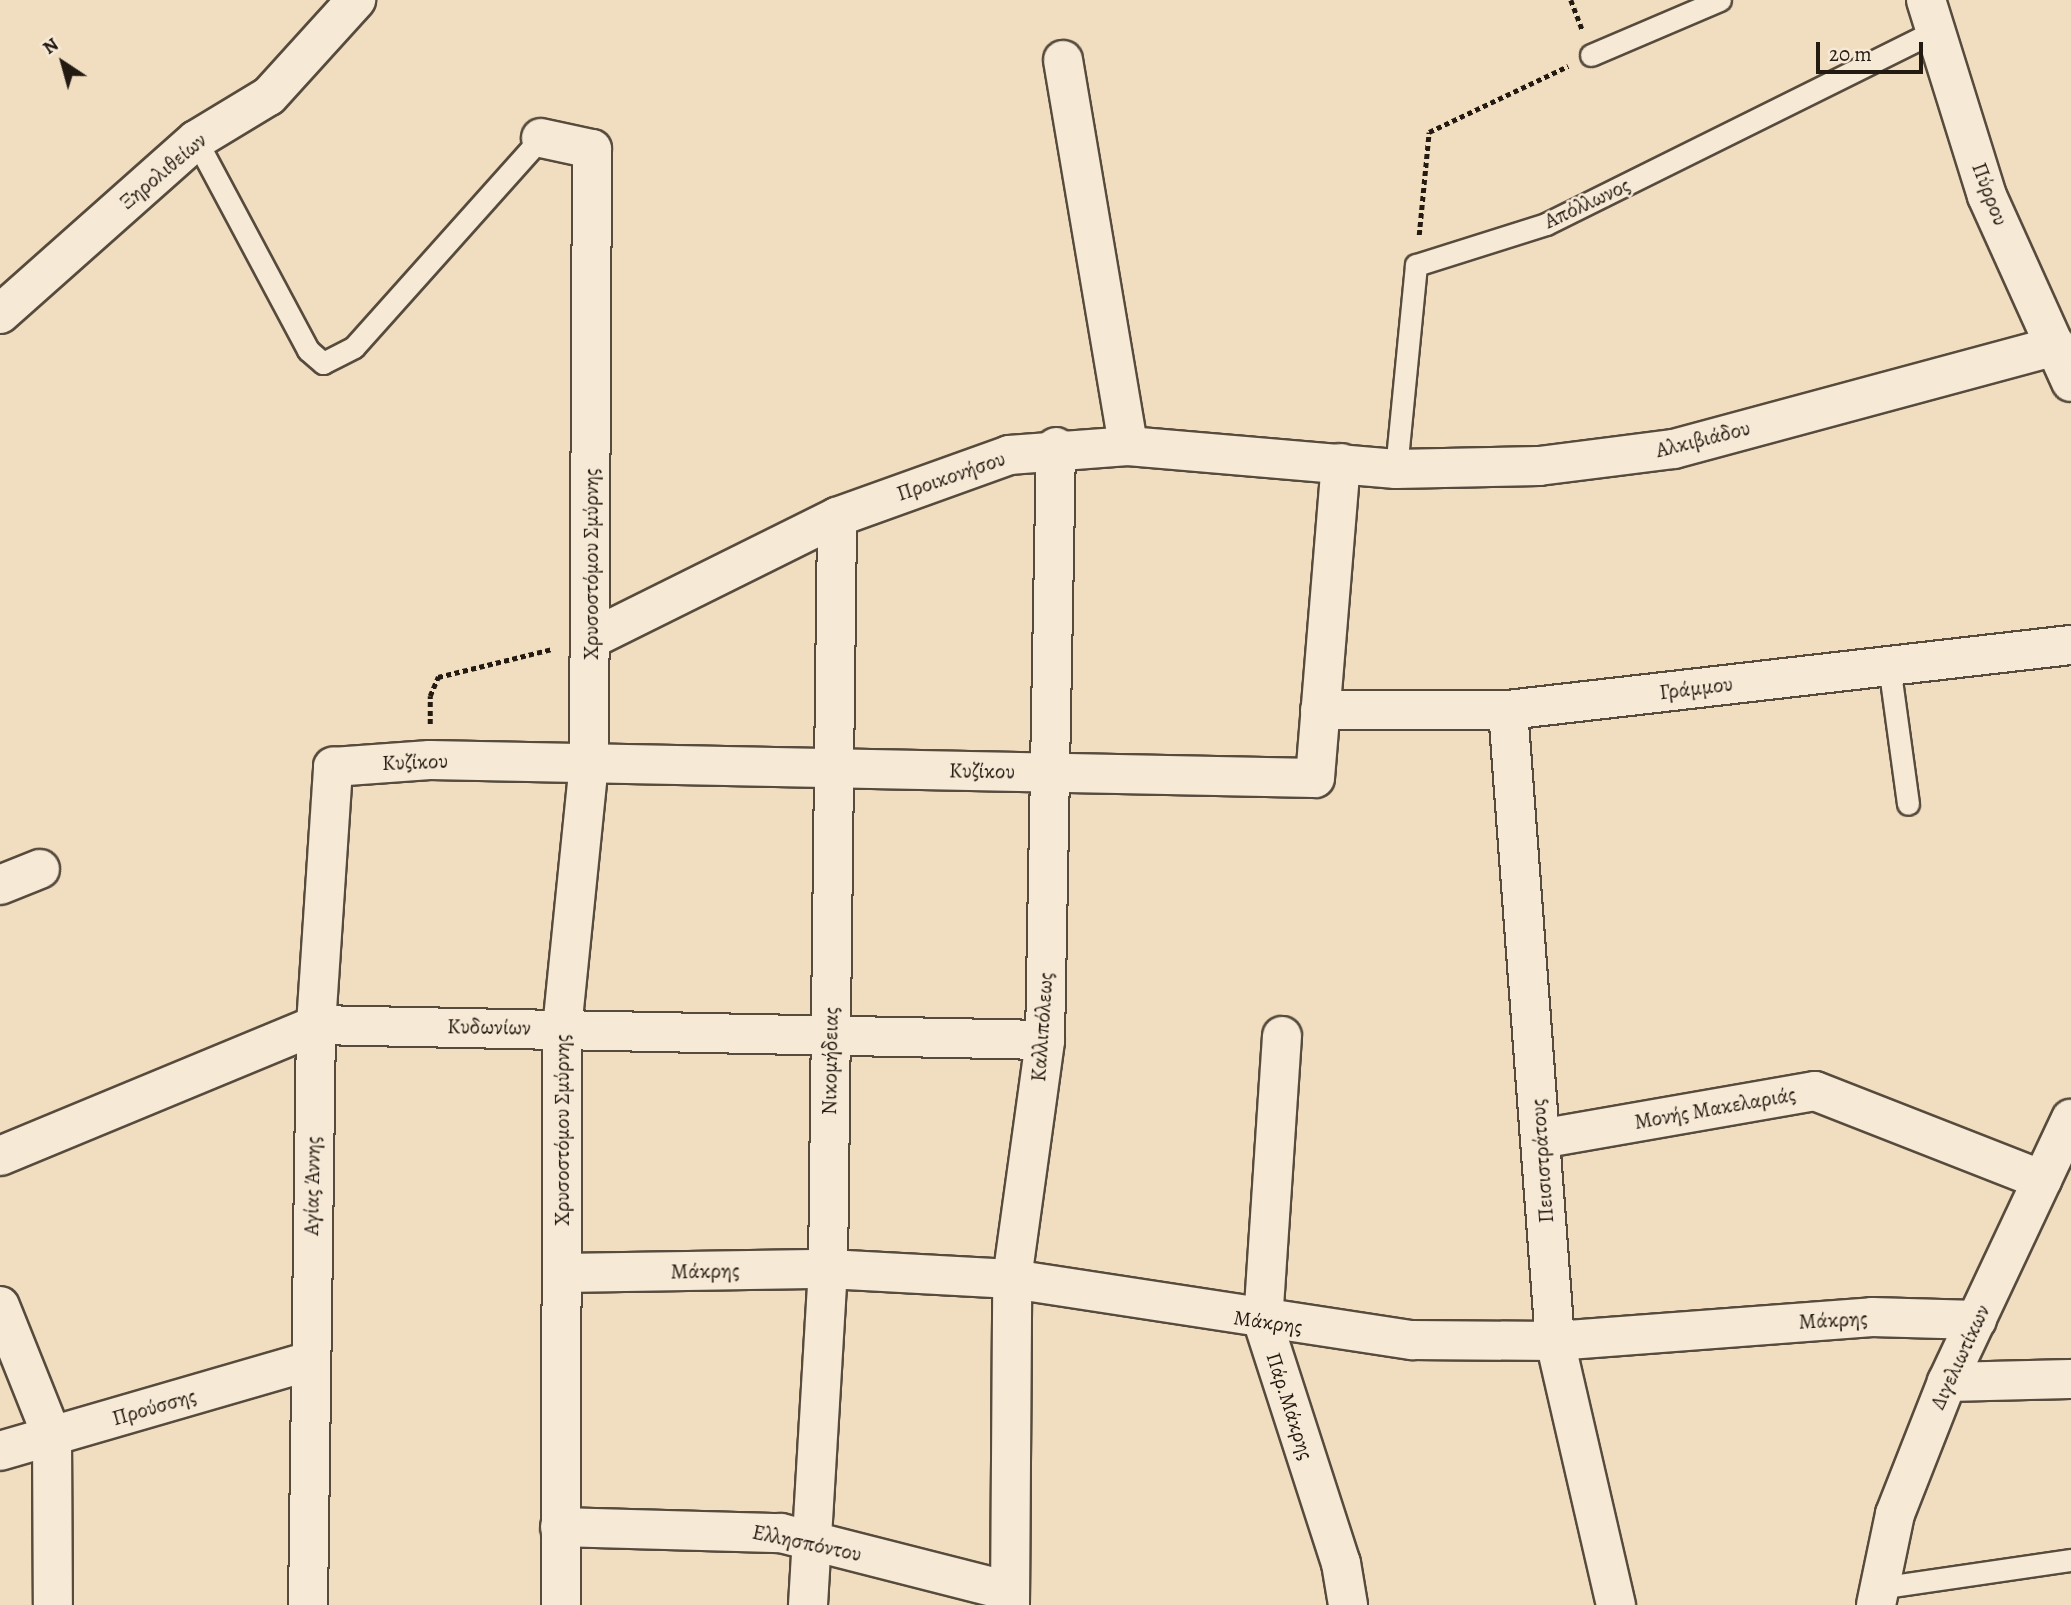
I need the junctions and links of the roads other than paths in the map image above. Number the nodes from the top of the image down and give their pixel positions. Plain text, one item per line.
1 (356, 0) edge
2 (1720, 0) edge
3 (1931, 16) edge
4 (1591, 55) road end
5 (1063, 60) dead end
6 (541, 138) joint
7 (196, 140) junction
8 (0, 314) edge
9 (2065, 364) edge
10 (1128, 446) junction
11 (1056, 447) junction
12 (1341, 463) junction
13 (1396, 469) junction
14 (837, 517) junction
15 (591, 639) junction
16 (2071, 645) edge
17 (1889, 665) junction
18 (1320, 710) junction
19 (1508, 710) junction
20 (589, 763) junction
21 (333, 767) joint
22 (834, 768) junction
23 (1050, 772) junction
24 (1908, 804) dead end
25 (40, 869) dead end
26 (0, 885) edge
27 (316, 1025) junction
28 (562, 1028) junction
29 (1282, 1036) dead end
30 (831, 1037) junction
31 (1045, 1041) junction
32 (2071, 1119) edge
33 (1540, 1139) junction
34 (0, 1156) edge
35 (2042, 1180) junction
36 (828, 1269) junction
37 (562, 1273) junction
38 (1012, 1279) junction
39 (0, 1306) edge
40 (1977, 1320) junction
41 (1263, 1322) junction
42 (1555, 1341) junction
43 (307, 1362) junction
44 (2071, 1379) edge
45 (1947, 1382) junction
46 (52, 1436) junction
47 (0, 1451) edge
48 (560, 1527) junction
49 (808, 1540) junction
50 (2071, 1560) edge
51 (1877, 1597) edge
52 (1009, 1598) edge
53 (53, 1605) edge
54 (307, 1605) edge
55 (561, 1605) edge
56 (808, 1605) edge
57 (1348, 1605) edge
58 (1616, 1605) edge

1 - 7 street, Ξηρολιθείων
2 - 4 lane
3 - 9 street, Πύρρου
3 - 13 lane, Απόλλωνος
5 - 10 street
6 - 7 lane, Χρυσοστόμου Σμύρνης
6 - 15 street, Χρυσοστόμου Σμύρνης
7 - 8 street, Ξηρολιθείων
9 - 13 street, Αλκιβιάδου
10 - 11 street, Προικονήσου
10 - 12 street, Προικονήσου
11 - 14 street, Προικονήσου
11 - 23 street, Καλλιπόλεως
12 - 13 street, Αλκιβιάδου
12 - 18 street, Κυζίκου
14 - 15 street, Προικονήσου
14 - 22 street, Νικομήδειας
15 - 20 street, Χρυσοστόμου Σμύρνης
16 - 17 street, Γράμμου
17 - 19 street, Γράμμου
17 - 24 lane
18 - 19 street, Γράμμου
18 - 23 street, Κυζίκου
19 - 33 street, Πεισιστράτους
20 - 21 street, Κυζίκου
20 - 22 street, Κυζίκου
20 - 28 street, Χρυσοστόμου Σμύρνης
21 - 27 street, Αγίας Άννης
22 - 23 street, Κυζίκου
22 - 30 street, Νικομήδειας
23 - 31 street, Καλλιπόλεως
25 - 26 street
27 - 28 street, Κυδωνίων
27 - 34 street, Κυδωνίων
27 - 43 street, Αγίας Άννης
28 - 30 street, Κυδωνίων
28 - 37 street, Χρυσοστόμου Σμύρνης
29 - 41 street, Πάρ.Μάκρης
30 - 31 street, Κυδωνίων
30 - 36 street, Νικομήδειας
31 - 38 street, Καλλιπόλεως
32 - 35 street, Διγελιωτίκων
33 - 35 street, Μονής Μακελαριάς
33 - 42 street, Πεισιστράτους
35 - 40 street, Διγελιωτίκων
36 - 37 street, Μάκρης
36 - 38 street, Μάκρης
36 - 49 street, Νικομήδειας
37 - 48 street, Χρυσοστόμου Σμύρνης
38 - 41 street, Μάκρης
38 - 52 street, Καλλιπόλεως
39 - 46 street
40 - 42 street, Μάκρης
40 - 45 street, Διγελιωτίκων
41 - 42 street, Μάκρης
41 - 57 street, Πάρ.Μάκρης
42 - 58 street, Πεισιστράτους
43 - 46 street, Προύσσης
43 - 54 street, Αγίας Άννης
44 - 45 street
45 - 51 street, Διγελιωτίκων
46 - 47 street, Προύσσης
46 - 53 street
48 - 49 street, Ελλησπόντου
48 - 55 street, Χρυσοστόμου Σμύρνης
49 - 52 street, Ελλησπόντου
49 - 56 street, Νικομήδειας
50 - 51 lane

